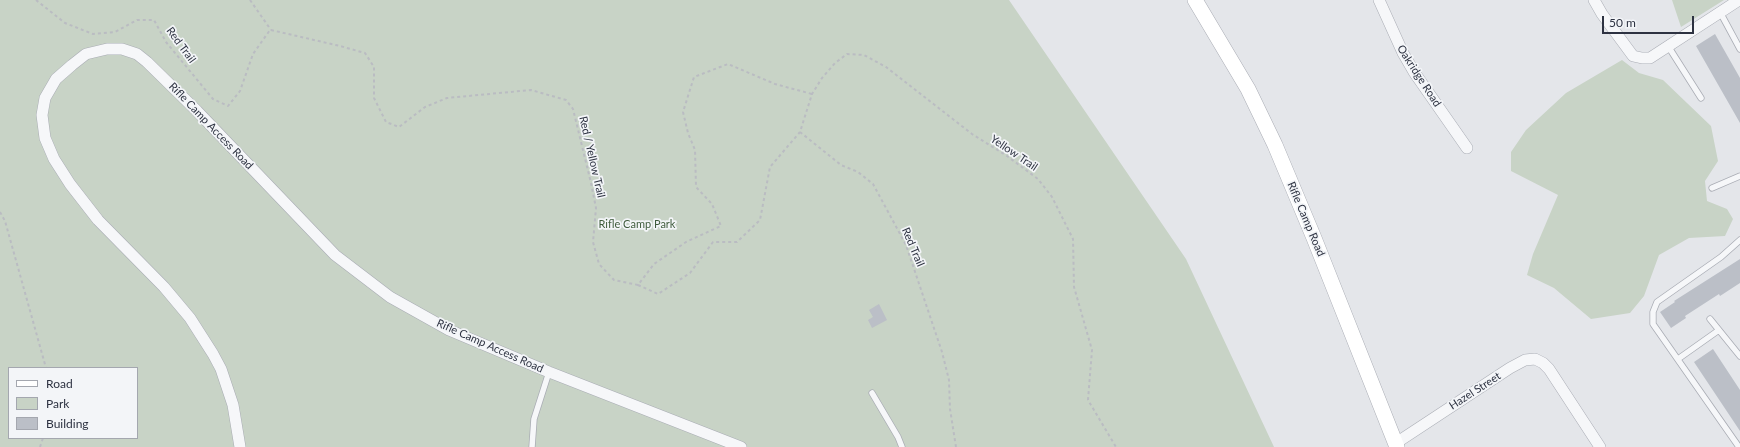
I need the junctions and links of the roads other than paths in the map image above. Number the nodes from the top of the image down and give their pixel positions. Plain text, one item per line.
1 (1195, 0) edge
2 (1379, 0) edge
3 (1594, 0) edge
4 (1739, 0) edge
5 (1720, 12) junction
6 (1668, 45) junction
7 (1740, 49) edge
8 (1701, 98) dead end
9 (1467, 148) dead end
10 (1740, 176) edge
11 (1712, 188) dead end
12 (1740, 240) edge
13 (1710, 319) dead end
14 (1719, 330) junction
15 (1740, 356) edge
16 (1678, 359) junction
17 (548, 372) junction
18 (872, 393) dead end
19 (1396, 445) edge
20 (240, 447) edge
21 (532, 447) edge
22 (741, 447) edge
23 (902, 447) edge
24 (1600, 447) edge
25 (1739, 447) edge

1 - 19 street, Rifle Camp Road
2 - 9 street, Oakridge Road
3 - 6 street
4 - 5 street
5 - 6 street
5 - 7 lane
6 - 8 lane
10 - 11 lane
12 - 16 lane
13 - 14 lane
14 - 15 lane
14 - 16 lane
16 - 25 lane
17 - 20 street, Rifle Camp Access Road
17 - 21 lane
17 - 22 street, Rifle Camp Access Road
18 - 23 lane
19 - 24 street, Hazel Street

